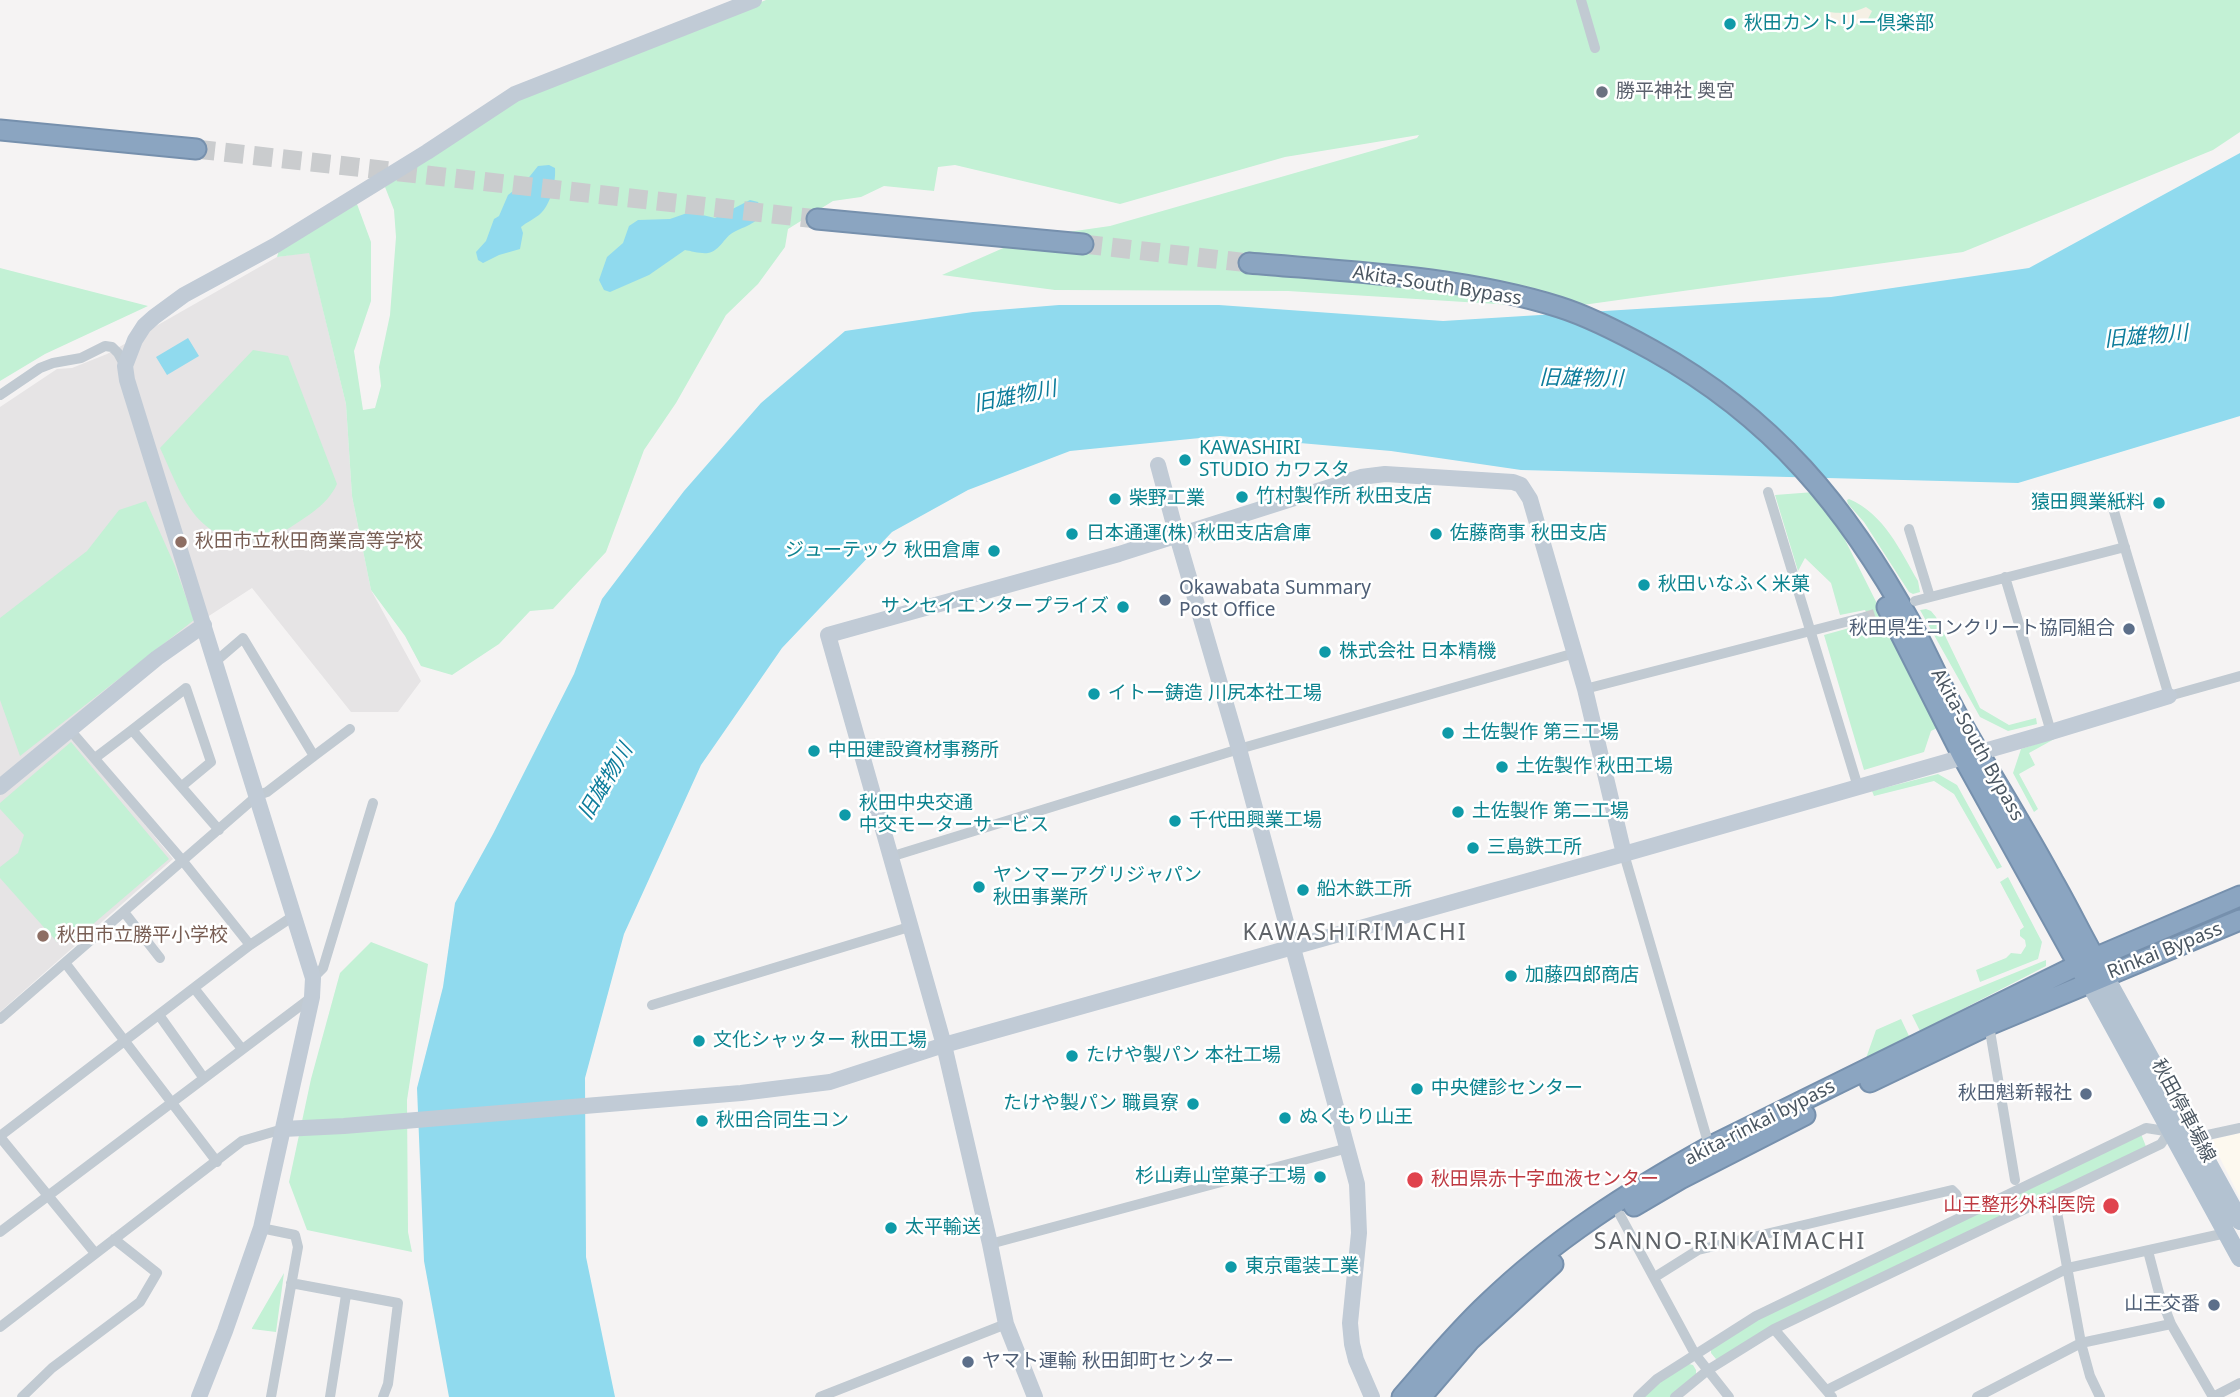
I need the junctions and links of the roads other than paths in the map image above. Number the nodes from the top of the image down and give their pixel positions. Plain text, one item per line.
1 (754, 0) edge
2 (1581, 0) edge
3 (1595, 48) dead end
4 (0, 131) edge
5 (196, 149) tunnel mouth
6 (817, 219) tunnel mouth
7 (1083, 244) tunnel mouth
8 (1249, 263) tunnel mouth
9 (125, 366) junction
10 (0, 395) edge
11 (1158, 465) dead end
12 (1768, 492) dead end
13 (2113, 508) dead end
14 (1909, 529) dead end
15 (1177, 536) junction
16 (2125, 547) junction
17 (2005, 577) junction
18 (1930, 597) junction
19 (1915, 601) dead end
20 (1865, 617) tunnel mouth
21 (204, 625) junction
22 (1812, 631) junction
23 (1575, 653) junction
24 (215, 662) junction
25 (2240, 676) edge
26 (1585, 689) junction
27 (2169, 696) junction
28 (350, 729) dead end
29 (70, 730) junction
30 (132, 730) junction
31 (2051, 732) junction
32 (1239, 749) junction
33 (1972, 754) junction
34 (314, 756) junction
35 (95, 758) junction
36 (182, 786) junction
37 (0, 787) edge
38 (1858, 788) junction
39 (258, 795) junction
40 (373, 803) dead end
41 (219, 830) junction
42 (1624, 854) junction
43 (890, 857) junction
44 (182, 860) junction
45 (2240, 896) edge
46 (124, 912) junction
47 (295, 915) junction
48 (2240, 920) edge
49 (909, 927) junction
50 (250, 945) junction
51 (1293, 948) junction
52 (160, 958) dead end
53 (2086, 961) junction
54 (66, 964) junction
55 (313, 978) junction
56 (2097, 979) junction
57 (194, 988) junction
58 (312, 997) junction
59 (652, 1005) dead end
60 (159, 1015) junction
61 (0, 1019) edge
62 (1989, 1025) junction
63 (125, 1041) junction
64 (944, 1045) junction
65 (242, 1049) junction
66 (203, 1077) junction
67 (171, 1102) junction
68 (2240, 1128) edge
69 (283, 1129) junction
70 (2169, 1132) junction
71 (2193, 1136) junction
72 (0, 1137) edge
73 (1348, 1148) junction
74 (1712, 1154) junction
75 (217, 1162) junction
76 (2015, 1181) dead end
77 (48, 1195) junction
78 (2054, 1196) junction
79 (1966, 1214) junction
80 (1620, 1215) junction
81 (2233, 1227) edge
82 (261, 1228) junction
83 (0, 1232) edge
84 (114, 1239) junction
85 (990, 1244) junction
86 (2148, 1251) junction
87 (95, 1253) junction
88 (2240, 1258) edge
89 (2068, 1268) junction
90 (1655, 1277) junction
91 (290, 1283) junction
92 (346, 1295) junction
93 (1006, 1324) junction
94 (2171, 1324) junction
95 (0, 1327) edge
96 (1774, 1329) junction
97 (2081, 1343) junction
98 (1695, 1354) junction
99 (1708, 1370) junction
100 (2240, 1383) edge
101 (1830, 1394) edge
102 (22, 1397) edge
103 (199, 1397) edge
104 (271, 1397) edge
105 (330, 1397) edge
106 (383, 1397) edge
107 (820, 1397) edge
108 (1035, 1397) edge
109 (1372, 1397) edge
110 (1402, 1397) edge
111 (1421, 1397) edge
112 (1638, 1397) edge
113 (1675, 1397) edge
114 (1729, 1397) edge
115 (1977, 1397) edge
116 (2100, 1397) edge
117 (2213, 1397) edge

1 - 9 street
2 - 3 street
4 - 5 highway
6 - 7 highway
8 - 33 highway, Akita-South Bypass
9 - 10 street
9 - 21 street
11 - 15 street
12 - 22 street
13 - 16 street
14 - 18 street
15 - 23 street
15 - 32 street
15 - 43 street
16 - 17 street
16 - 27 street
17 - 18 street
17 - 31 street
18 - 19 street
20 - 22 street
21 - 24 street
21 - 29 street
22 - 26 street
22 - 38 street
23 - 26 street
23 - 32 street
24 - 34 street
24 - 39 street
25 - 27 street
26 - 42 street
27 - 31 street
28 - 34 street
29 - 35 street
29 - 37 street
30 - 35 street
30 - 36 street
30 - 36 street
31 - 33 street
32 - 43 street
32 - 51 street
33 - 38 street
33 - 53 highway, Akita-South Bypass
34 - 39 street
35 - 44 street
36 - 41 street
38 - 42 street
39 - 41 street
39 - 47 street
40 - 55 street
41 - 44 street
42 - 51 street
42 - 74 street
43 - 49 street
44 - 46 street
44 - 50 street
45 - 53 highway, Rinkai Bypass
46 - 52 street
46 - 54 street
47 - 50 street
47 - 55 street
48 - 56 highway, Rinkai Bypass
49 - 59 street
49 - 64 street
50 - 57 street
51 - 64 street
51 - 73 street
53 - 56 highway, Akita-South Bypass
53 - 74 highway, akita-rinkai bypass
54 - 61 street
54 - 63 street
55 - 58 street
56 - 62 highway, akita-rinkai bypass
56 - 70 main road, 秋田停車場線
56 - 71 main road, 秋田停車場線
57 - 60 street
57 - 65 street
58 - 65 street
58 - 69 street
60 - 63 street
60 - 66 street
62 - 74 highway, akita-rinkai bypass
62 - 76 street
63 - 67 street
63 - 72 street
64 - 69 street
64 - 85 street
65 - 66 street
66 - 67 street
67 - 75 street
67 - 77 street
68 - 71 street
69 - 75 street
69 - 82 street
70 - 71 street
70 - 78 street
70 - 79 street
70 - 81 main road, 秋田停車場線
71 - 81 main road, 秋田停車場線
72 - 77 street
73 - 85 street
73 - 109 street
74 - 80 highway, akita-rinkai bypass
74 - 110 highway, akita-rinkai bypass
75 - 84 street
77 - 83 street
77 - 87 street
78 - 89 street
78 - 96 street
79 - 90 street
79 - 98 street
80 - 90 street
80 - 111 highway, akita-rinkai bypass
81 - 86 street
81 - 88 main road, 秋田停車場線
82 - 91 street
82 - 103 street
84 - 87 street
84 - 102 street
85 - 93 street
86 - 89 street
86 - 94 street
87 - 95 street
89 - 97 street
89 - 101 street
90 - 98 street
91 - 92 street
91 - 104 street
92 - 105 street
92 - 106 street
93 - 107 street
93 - 108 street
94 - 97 street
94 - 117 street
96 - 99 street
96 - 101 street
97 - 115 street
97 - 116 street
98 - 99 street
98 - 112 street
99 - 113 street
99 - 114 street
100 - 117 street

